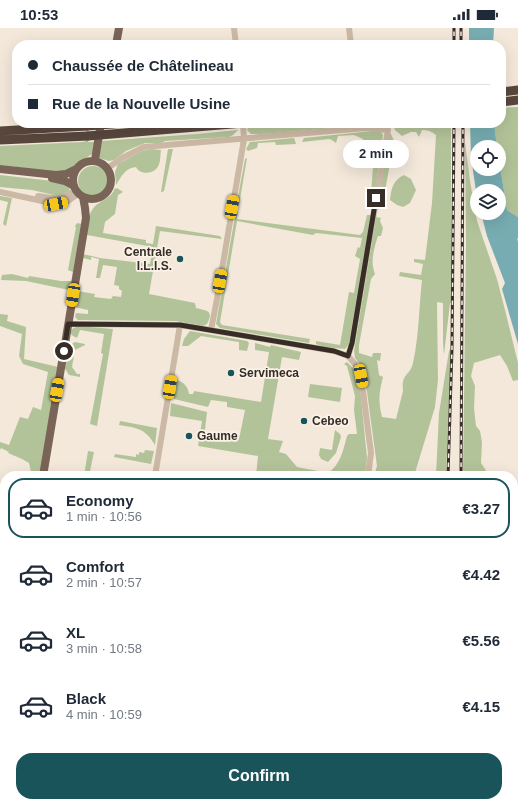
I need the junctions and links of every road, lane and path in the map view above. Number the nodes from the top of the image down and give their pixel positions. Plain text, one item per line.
1 (119, 28) edge
2 (234, 28) edge
3 (349, 28) edge
4 (117, 40) edge
5 (235, 40) edge
6 (350, 40) edge
7 (518, 90) edge
8 (506, 91) edge
9 (518, 100) edge
10 (506, 101) edge
11 (52, 128) edge
12 (101, 128) edge
13 (183, 128) edge
14 (243, 128) edge
15 (340, 128) edge
16 (366, 128) edge
17 (0, 131) edge
18 (244, 139) junction
19 (0, 140) edge
20 (95, 160) junction
21 (108, 168) junction
22 (0, 169) edge
23 (76, 169) junction
24 (0, 173) edge
25 (78, 191) junction
26 (0, 192) edge
27 (97, 199) junction
28 (86, 218) junction
29 (68, 324) junction
30 (180, 325) junction
31 (211, 330) junction
32 (348, 356) junction
33 (44, 471) edge
34 (156, 471) edge
35 (369, 471) edge

1 - 4 main road
2 - 5 street
3 - 6 street
7 - 8 highway
9 - 10 highway
11 - 17 highway, bridge
12 - 20 main road
13 - 19 highway, bridge
14 - 18 street
15 - 18 street
16 - 32 street
18 - 21 street
18 - 31 street
20 - 21 main road
20 - 23 main road
21 - 27 main road
22 - 23 main road
23 - 25 main road
24 - 25 main road
25 - 26 street
25 - 27 main road
25 - 28 main road
27 - 28 main road
28 - 29 main road
29 - 30 street
29 - 33 main road
30 - 31 street
30 - 34 street
31 - 32 street
32 - 35 street

